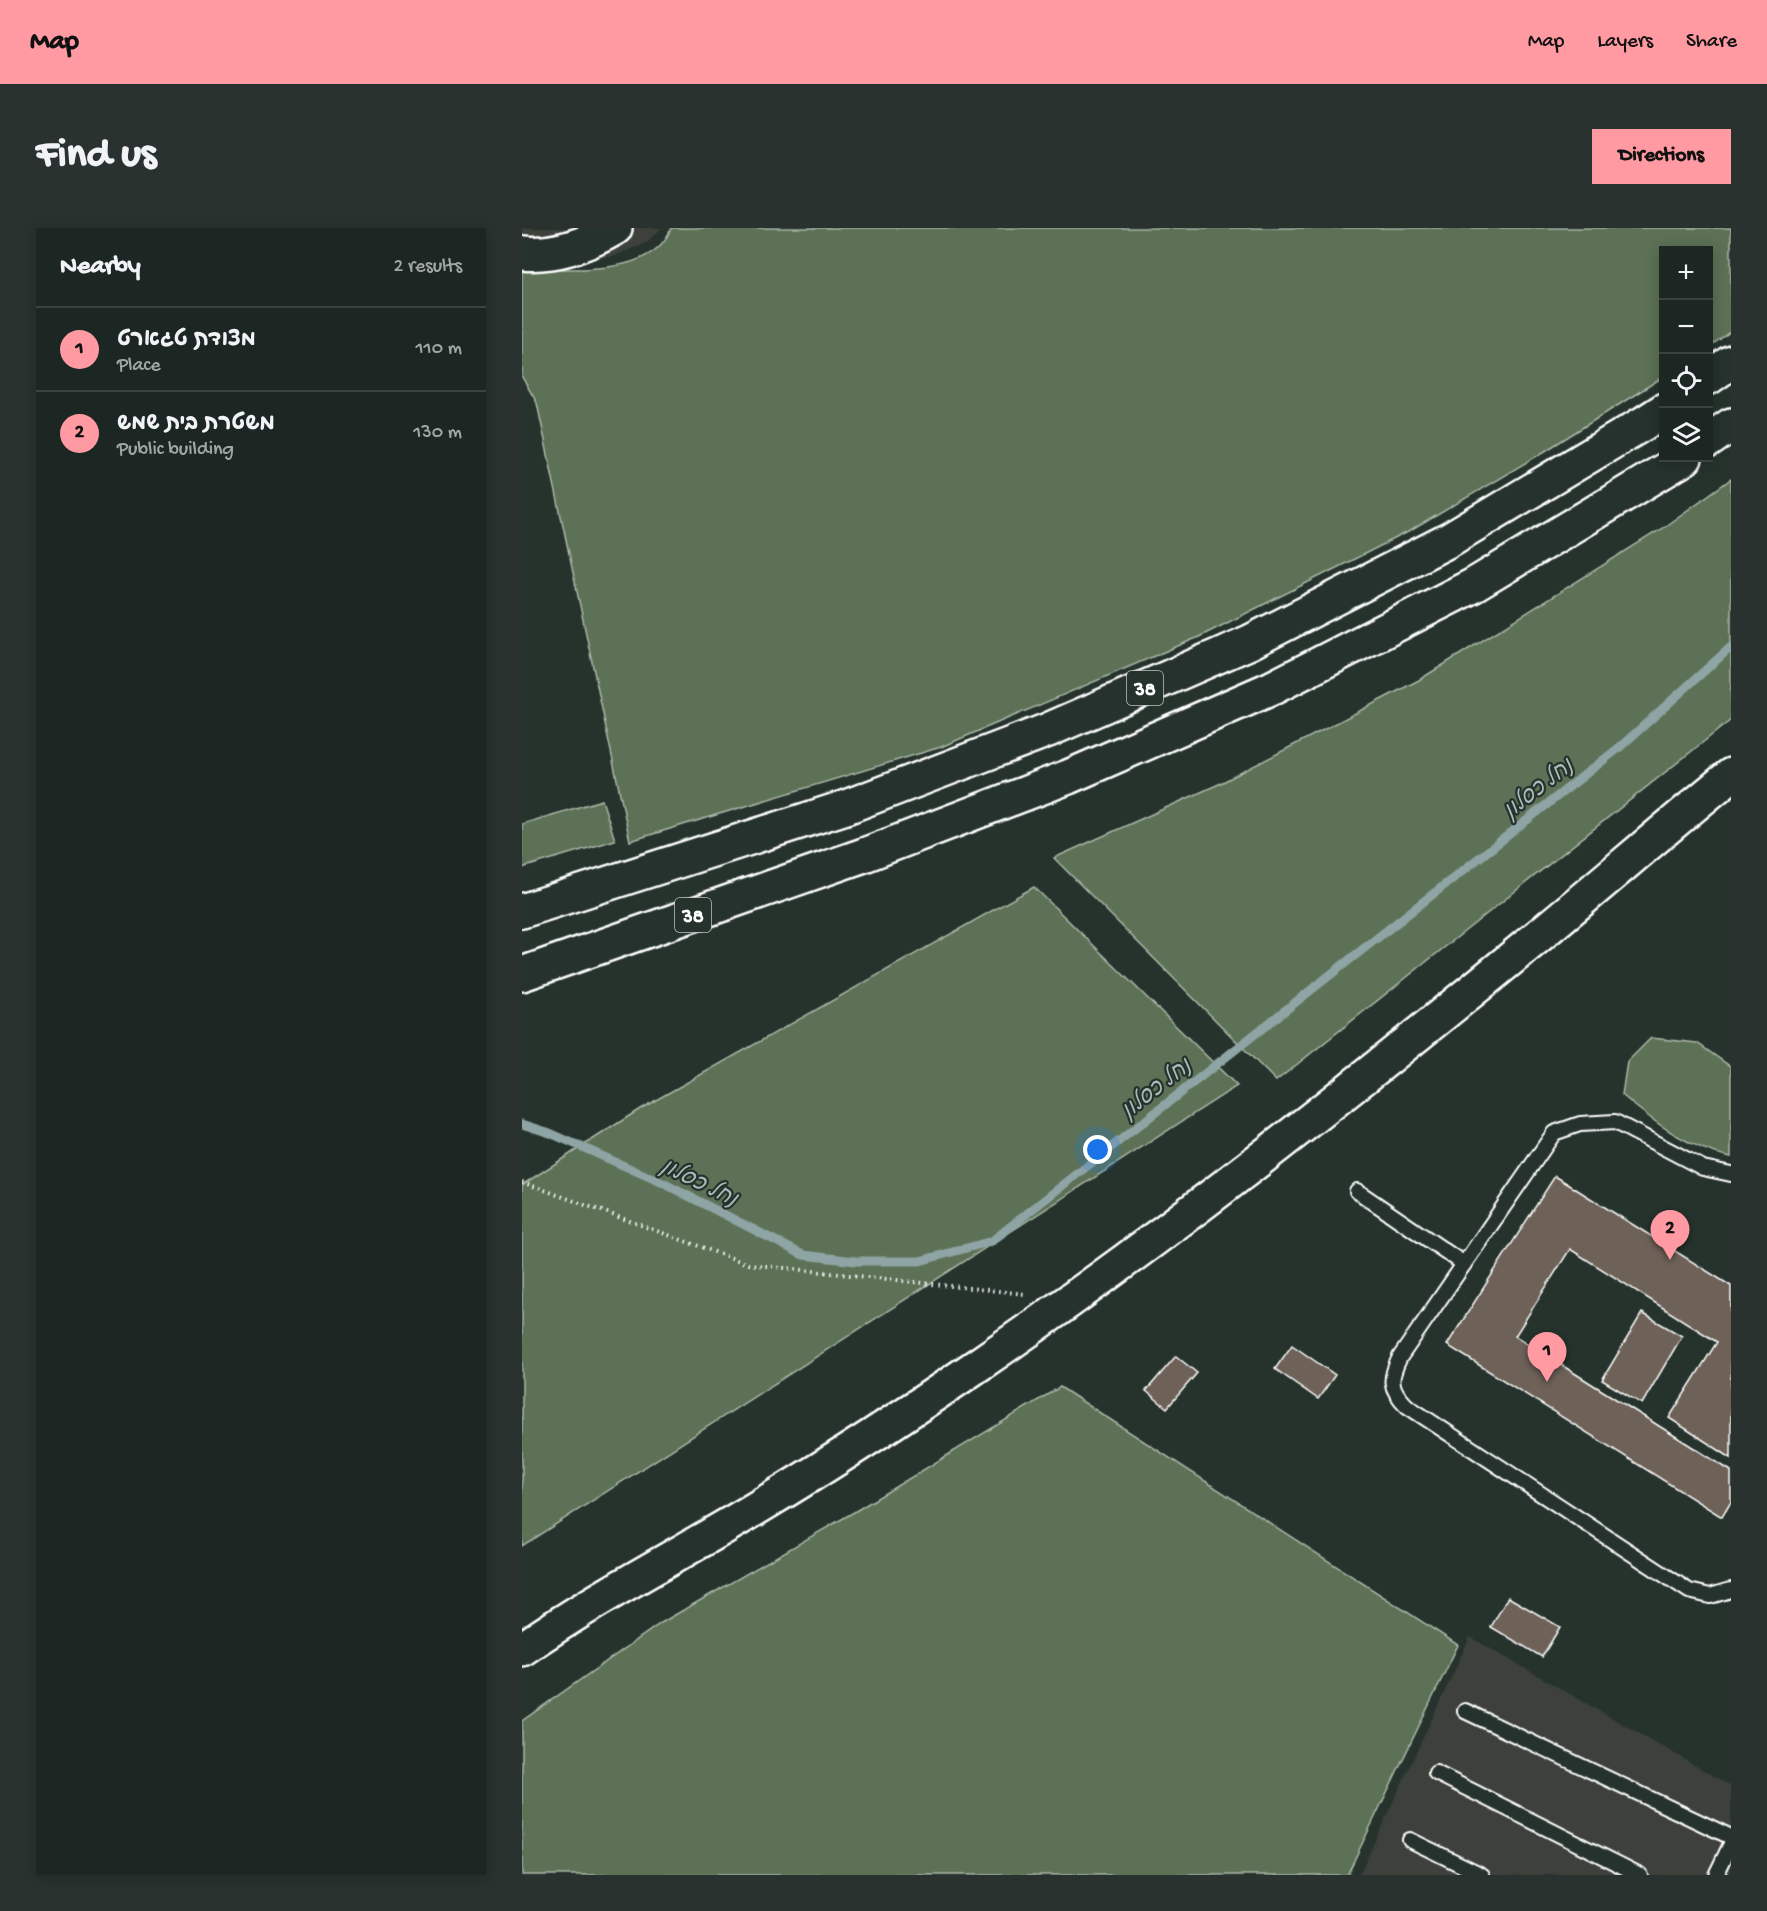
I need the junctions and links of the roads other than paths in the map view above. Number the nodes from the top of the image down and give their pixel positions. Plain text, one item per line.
1 (615, 228) edge
2 (522, 253) edge
3 (1731, 362) edge
4 (1713, 375) edge
5 (1659, 413) edge
6 (1731, 425) edge
7 (1713, 438) edge
8 (1678, 462) edge
9 (1731, 775) edge
10 (522, 911) edge
11 (522, 974) edge
12 (1731, 1174) edge
13 (1358, 1191) dead end
14 (1464, 1264) junction
15 (1731, 1590) edge
16 (522, 1649) edge
17 (1465, 1711) dead end
18 (1436, 1773) dead end
19 (1731, 1837) edge
20 (1410, 1839) dead end
21 (1731, 1844) edge
22 (1482, 1875) edge
23 (1640, 1875) edge
24 (1716, 1875) edge

1 - 2 main road
3 - 4 main road
5 - 10 main road, 38
6 - 7 main road
8 - 11 main road, 38
9 - 16 main road
12 - 14 lane
13 - 14 lane
14 - 15 lane
17 - 19 lane
18 - 23 lane
20 - 22 lane
21 - 24 lane

